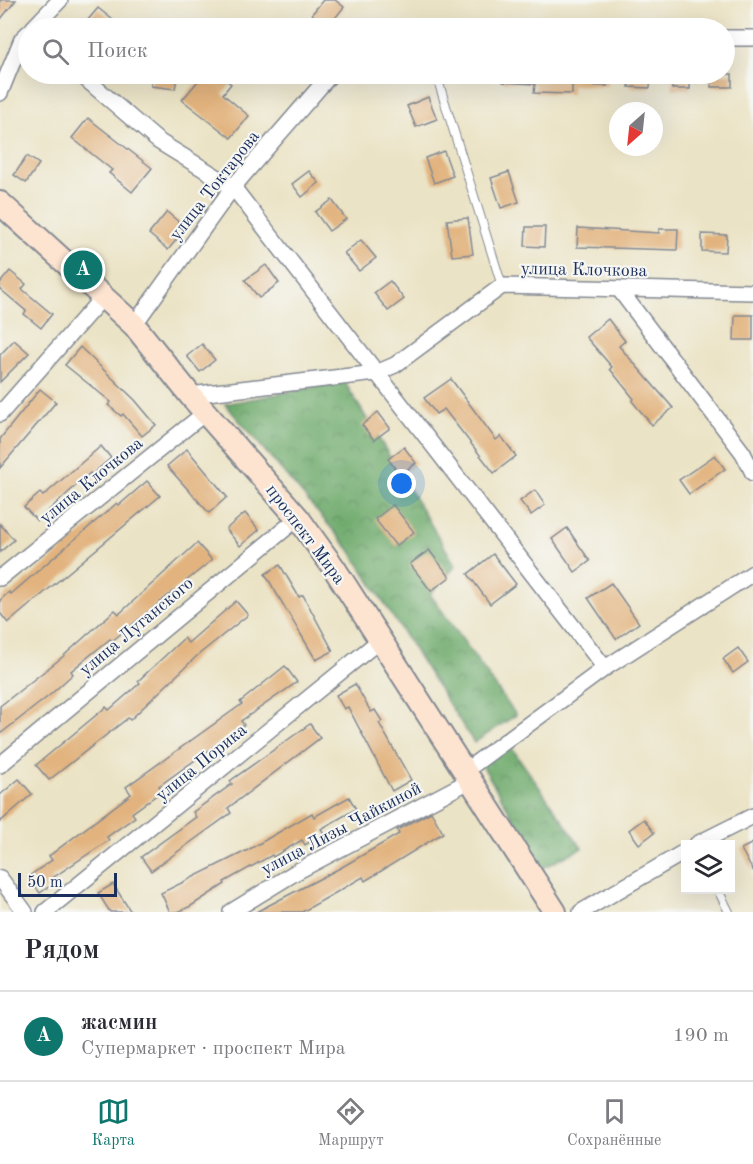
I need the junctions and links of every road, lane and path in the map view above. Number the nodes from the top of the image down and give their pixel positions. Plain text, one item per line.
1 (60, 0) edge
2 (43, 18) edge
3 (735, 38) edge
4 (753, 38) edge
5 (18, 49) edge
6 (92, 84) edge
7 (322, 84) edge
8 (439, 84) edge
9 (0, 93) edge
10 (233, 187) junction
11 (0, 203) edge
12 (502, 286) junction
13 (619, 289) junction
14 (753, 292) edge
15 (102, 298) junction
16 (134, 325) junction
17 (376, 373) junction
18 (190, 395) junction
19 (206, 412) junction
20 (0, 414) edge
21 (753, 474) edge
22 (298, 518) junction
23 (753, 573) edge
24 (0, 578) edge
25 (380, 640) junction
26 (605, 669) junction
27 (0, 765) edge
28 (468, 776) junction
29 (753, 816) edge
30 (705, 840) edge
31 (681, 854) edge
32 (0, 878) edge
33 (720, 894) edge
34 (25, 912) edge
35 (45, 912) edge
36 (231, 912) edge
37 (555, 912) edge
38 (581, 912) edge
39 (729, 912) edge

1 - 2 street
3 - 4 street
5 - 9 street
6 - 10 street
7 - 10 street, улица Токтарова
8 - 12 lane
10 - 16 street, улица Токтарова
10 - 17 street
11 - 15 main road, проспект Мира
12 - 13 street, улица Клочкова
12 - 17 street, улица Клочкова
13 - 14 street, улица Клочкова
13 - 21 street
15 - 16 main road, проспект Мира
15 - 20 street
16 - 18 main road, проспект Мира
17 - 18 street, улица Клочкова
17 - 26 street
18 - 19 main road, проспект Мира
19 - 22 main road, проспект Мира
19 - 24 street, улица Клочкова
22 - 25 main road, проспект Мира
22 - 27 street, улица Луганского
23 - 26 street, улица Лизы Чайкиной
25 - 28 main road, проспект Мира
25 - 35 street, улица Порика
26 - 28 street, улица Лизы Чайкиной
28 - 36 street, улица Лизы Чайкиной
28 - 37 main road, проспект Мира
29 - 30 street
31 - 38 street
32 - 34 street
33 - 39 lane

